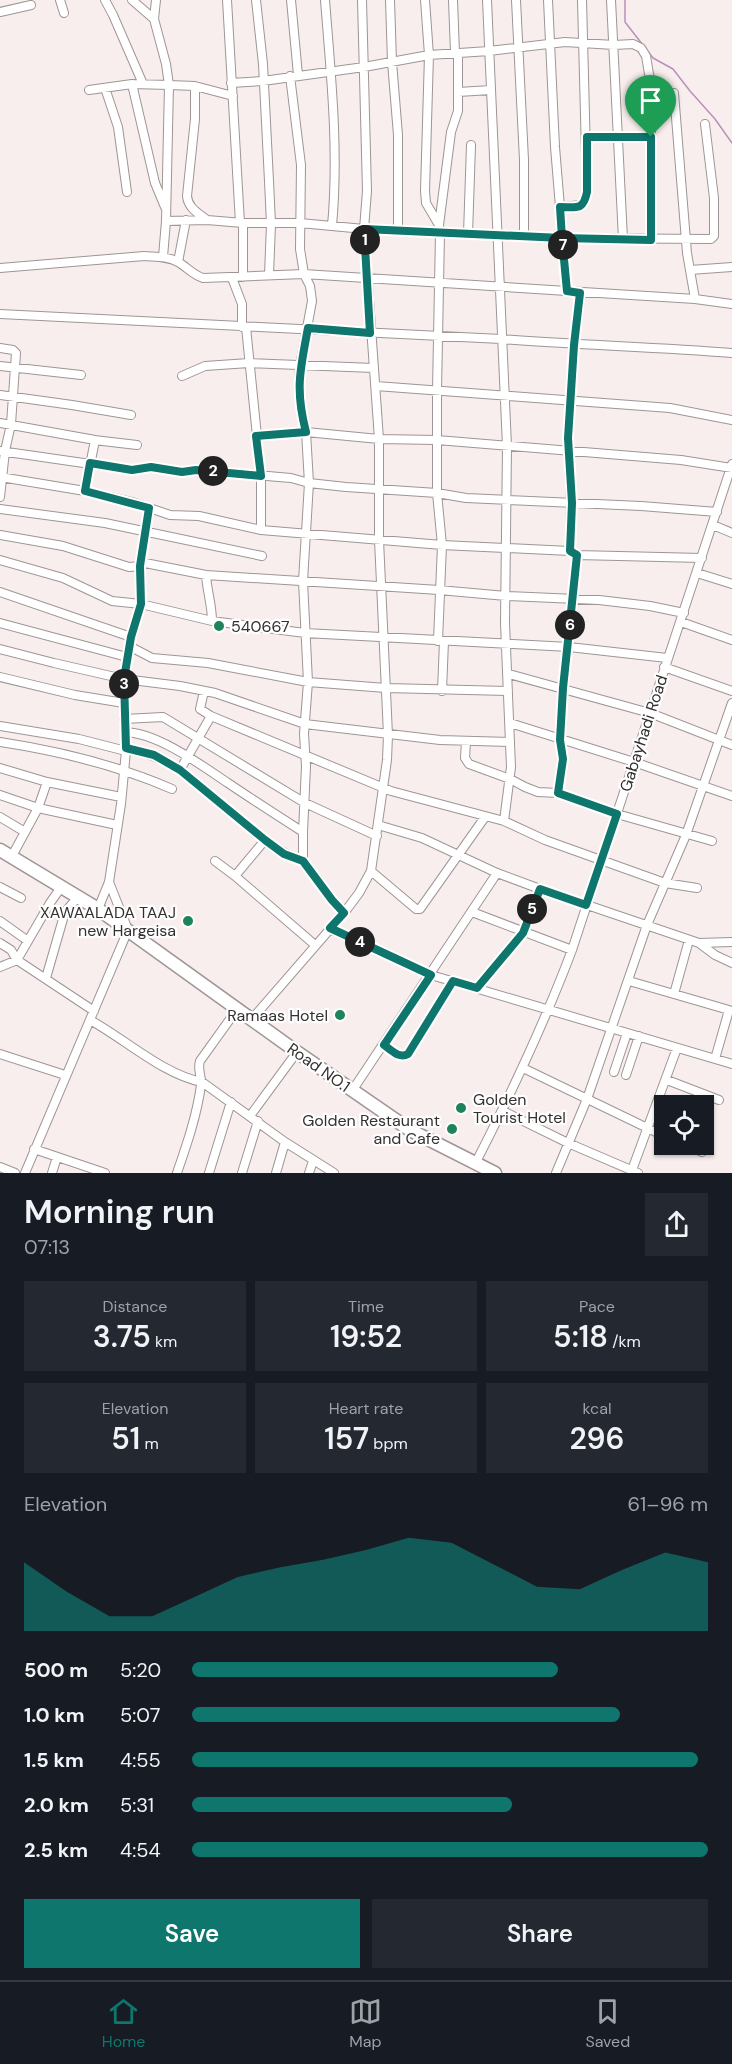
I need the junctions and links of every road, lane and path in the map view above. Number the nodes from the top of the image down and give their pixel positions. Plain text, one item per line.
1 (60, 0) edge
2 (105, 0) edge
3 (132, 0) edge
4 (156, 0) edge
5 (227, 0) edge
6 (256, 0) edge
7 (291, 0) edge
8 (325, 0) edge
9 (362, 0) edge
10 (390, 0) edge
11 (425, 0) edge
12 (453, 0) edge
13 (487, 0) edge
14 (516, 0) edge
15 (548, 0) edge
16 (582, 0) edge
17 (611, 0) edge
18 (31, 5) dead end
19 (0, 12) edge
20 (64, 13) dead end
21 (154, 19) junction
22 (583, 42) junction
23 (549, 43) junction
24 (614, 45) junction
25 (518, 47) junction
26 (489, 51) junction
27 (457, 53) junction
28 (429, 55) junction
29 (392, 62) junction
30 (364, 67) junction
31 (331, 71) junction
32 (294, 75) junction
33 (263, 81) junction
34 (231, 83) junction
35 (132, 84) junction
36 (143, 84) junction
37 (169, 85) junction
38 (195, 86) junction
39 (105, 88) junction
40 (89, 90) dead end
41 (490, 90) junction
42 (458, 92) junction
43 (674, 93) dead end
44 (233, 96) junction
45 (705, 124) dead end
46 (587, 137) junction
47 (651, 137) junction
48 (618, 138) junction
49 (471, 144) dead end
50 (127, 192) dead end
51 (560, 207) junction
52 (166, 209) junction
53 (186, 220) junction
54 (207, 220) junction
55 (166, 221) junction
56 (242, 223) junction
57 (271, 224) junction
58 (300, 224) junction
59 (332, 226) junction
60 (364, 229) junction
61 (439, 229) junction
62 (398, 231) junction
63 (468, 234) junction
64 (498, 236) junction
65 (524, 237) junction
66 (562, 238) junction
67 (623, 239) junction
68 (651, 240) junction
69 (686, 240) junction
70 (163, 257) junction
71 (178, 262) junction
72 (732, 267) edge
73 (0, 268) edge
74 (690, 270) junction
75 (304, 274) junction
76 (269, 275) junction
77 (243, 277) junction
78 (232, 278) junction
79 (367, 278) junction
80 (439, 284) junction
81 (499, 286) junction
82 (567, 291) junction
83 (580, 293) junction
84 (695, 299) junction
85 (732, 304) edge
86 (0, 314) edge
87 (244, 327) junction
88 (308, 328) junction
89 (370, 333) junction
90 (438, 335) junction
91 (501, 339) junction
92 (574, 345) junction
93 (0, 348) edge
94 (732, 353) edge
95 (249, 363) junction
96 (0, 366) edge
97 (300, 366) junction
98 (16, 368) junction
99 (374, 368) junction
100 (81, 375) dead end
101 (182, 376) dead end
102 (376, 387) junction
103 (436, 391) junction
104 (0, 395) edge
105 (505, 395) junction
106 (14, 397) junction
107 (570, 400) junction
108 (131, 416) dead end
109 (732, 420) edge
110 (0, 423) edge
111 (11, 424) junction
112 (306, 432) junction
113 (256, 436) junction
114 (379, 438) junction
115 (94, 440) junction
116 (437, 440) junction
117 (137, 445) dead end
118 (507, 446) junction
119 (3, 451) edge
120 (569, 451) junction
121 (90, 463) junction
122 (732, 466) edge
123 (261, 476) junction
124 (2, 478) edge
125 (309, 483) junction
126 (380, 488) junction
127 (85, 491) junction
128 (437, 493) junction
129 (0, 497) edge
130 (506, 501) junction
131 (572, 503) junction
132 (149, 508) junction
133 (0, 509) edge
134 (717, 512) junction
135 (712, 525) junction
136 (261, 530) junction
137 (145, 531) junction
138 (732, 533) edge
139 (305, 534) junction
140 (0, 535) edge
141 (379, 540) junction
142 (442, 545) junction
143 (506, 546) junction
144 (573, 553) junction
145 (262, 556) dead end
146 (702, 558) junction
147 (0, 560) edge
148 (140, 564) junction
149 (697, 573) junction
150 (206, 574) junction
151 (303, 581) junction
152 (732, 584) edge
153 (381, 586) junction
154 (440, 590) junction
155 (0, 592) edge
156 (506, 596) junction
157 (571, 600) junction
158 (141, 604) junction
159 (684, 613) junction
160 (212, 621) junction
161 (681, 622) junction
162 (0, 623) edge
163 (305, 633) junction
164 (131, 637) junction
165 (384, 638) junction
166 (732, 640) edge
167 (441, 641) junction
168 (506, 645) junction
169 (129, 646) junction
170 (568, 647) junction
171 (0, 649) edge
172 (127, 657) junction
173 (667, 658) junction
174 (664, 667) junction
175 (508, 674) junction
176 (0, 677) edge
177 (124, 679) junction
178 (308, 682) junction
179 (386, 688) junction
180 (563, 688) junction
181 (204, 691) junction
182 (442, 691) junction
183 (508, 691) junction
184 (732, 691) edge
185 (124, 703) junction
186 (732, 703) edge
187 (650, 713) junction
188 (211, 716) junction
189 (124, 719) junction
190 (510, 723) junction
191 (305, 724) junction
192 (0, 726) edge
193 (125, 732) junction
194 (388, 735) junction
195 (197, 738) junction
196 (560, 740) junction
197 (718, 740) junction
198 (466, 741) junction
199 (0, 742) edge
200 (510, 742) junction
201 (732, 745) edge
202 (126, 749) junction
203 (306, 755) junction
204 (187, 756) junction
205 (634, 762) junction
206 (0, 768) edge
207 (180, 770) junction
208 (125, 772) junction
209 (510, 778) junction
210 (47, 782) junction
211 (703, 787) junction
212 (384, 788) junction
213 (172, 789) dead end
214 (558, 793) junction
215 (0, 795) edge
216 (732, 796) edge
217 (121, 797) junction
218 (305, 803) junction
219 (38, 808) junction
220 (617, 814) junction
221 (0, 817) edge
222 (485, 817) junction
223 (504, 821) junction
224 (117, 825) junction
225 (378, 825) junction
226 (25, 832) junction
227 (303, 832) junction
228 (686, 835) junction
229 (377, 836) junction
230 (265, 840) junction
231 (712, 841) dead end
232 (0, 850) edge
233 (458, 855) junction
234 (12, 856) junction
235 (215, 861) dead end
236 (303, 861) junction
237 (602, 861) junction
238 (371, 871) junction
239 (497, 873) junction
240 (235, 876) junction
241 (109, 882) junction
242 (665, 883) junction
243 (62, 886) junction
244 (0, 887) edge
245 (696, 888) dead end
246 (540, 889) junction
247 (78, 897) junction
248 (21, 898) dead end
249 (586, 905) junction
250 (98, 909) junction
251 (472, 912) junction
252 (344, 913) junction
253 (0, 921) edge
254 (647, 925) junction
255 (330, 928) junction
256 (128, 930) junction
257 (523, 933) junction
258 (689, 940) junction
259 (28, 941) junction
260 (732, 942) edge
261 (0, 943) edge
262 (699, 943) junction
263 (315, 945) junction
264 (572, 950) junction
265 (17, 960) junction
266 (732, 963) edge
267 (0, 967) edge
268 (431, 975) junction
269 (46, 978) junction
270 (453, 981) junction
271 (629, 981) junction
272 (477, 988) junction
273 (674, 994) junction
274 (238, 1008) junction
275 (550, 1009) junction
276 (730, 1010) edge
277 (94, 1011) junction
278 (252, 1019) junction
279 (90, 1020) junction
280 (611, 1028) junction
281 (627, 1032) junction
282 (639, 1036) junction
283 (384, 1045) junction
284 (677, 1048) junction
285 (297, 1052) junction
286 (0, 1054) edge
287 (715, 1059) junction
288 (732, 1064) edge
289 (523, 1068) junction
290 (614, 1072) dead end
291 (65, 1075) junction
292 (626, 1076) dead end
293 (667, 1080) junction
294 (202, 1082) junction
295 (352, 1091) junction
296 (587, 1100) junction
297 (719, 1100) dead end
298 (231, 1102) junction
299 (503, 1111) junction
300 (254, 1118) junction
301 (648, 1128) junction
302 (654, 1131) edge
303 (285, 1142) junction
304 (568, 1143) junction
305 (34, 1149) junction
306 (57, 1157) junction
307 (313, 1161) junction
308 (475, 1164) junction
309 (0, 1167) edge
310 (635, 1172) edge
311 (15, 1173) edge
312 (25, 1173) edge
313 (52, 1173) edge
314 (105, 1173) edge
315 (177, 1173) edge
316 (209, 1173) edge
317 (242, 1173) edge
318 (276, 1173) edge
319 (309, 1173) edge
320 (334, 1173) edge
321 (495, 1173) edge
322 (556, 1173) edge

1 - 20 street
2 - 36 street
3 - 21 street
4 - 21 street
5 - 34 street
6 - 33 street
7 - 32 street
8 - 31 street
9 - 30 street
10 - 29 street
11 - 28 street
12 - 27 street
13 - 26 street
14 - 25 street
15 - 23 street
16 - 22 street
17 - 24 street
18 - 19 street
21 - 37 street
22 - 23 street
22 - 24 street
22 - 46 street
23 - 25 street
23 - 51 street
24 - 47 street
24 - 48 street
25 - 26 street
25 - 65 street
26 - 27 street
26 - 41 street
27 - 28 street
27 - 42 street
28 - 29 street
28 - 61 street
29 - 30 street
29 - 62 street
30 - 31 street
30 - 60 street
31 - 32 street
31 - 59 street
32 - 33 street
32 - 58 street
33 - 34 street
33 - 57 street
34 - 44 street
35 - 36 street
35 - 39 street
35 - 52 street
36 - 37 street
37 - 38 street
37 - 52 street
38 - 44 street
38 - 54 street
39 - 40 street
39 - 50 street
41 - 42 street
41 - 64 street
42 - 61 street
43 - 69 street
44 - 56 street
45 - 69 street
46 - 48 street
46 - 51 street
47 - 48 street
47 - 68 street
48 - 67 street
49 - 63 street
51 - 66 street
52 - 55 street
53 - 54 street
53 - 55 street
53 - 71 street
54 - 56 street
55 - 70 street
56 - 57 street
56 - 77 street
57 - 58 street
57 - 76 street
58 - 59 street
58 - 75 street
59 - 60 street
60 - 62 street
60 - 79 street
61 - 62 street
61 - 63 street
61 - 80 street
63 - 64 street
64 - 65 street
64 - 81 street
65 - 66 street
66 - 67 street
66 - 82 street
67 - 68 street
68 - 69 street
69 - 74 street
70 - 71 street
70 - 73 street
71 - 78 street
72 - 74 street
74 - 84 street
75 - 76 street
75 - 79 street
75 - 88 street
76 - 77 street
77 - 78 street
78 - 87 street
79 - 80 street
79 - 89 street
80 - 81 street
80 - 90 street
81 - 82 street
81 - 91 street
82 - 83 street
83 - 84 street
83 - 92 street
84 - 85 street
86 - 87 street
87 - 88 street
87 - 95 street
88 - 89 street
88 - 97 street
89 - 90 street
89 - 99 street
90 - 91 street
90 - 103 street
91 - 92 street
91 - 105 street
92 - 94 street
92 - 107 street
93 - 98 street
95 - 97 street
95 - 101 street
95 - 113 street
96 - 98 street
97 - 99 street
97 - 112 street
98 - 100 street
98 - 106 street
99 - 102 street
102 - 103 street
102 - 114 street
103 - 105 street
103 - 116 street
104 - 106 street
105 - 107 street
105 - 118 street
106 - 108 street
106 - 111 street
107 - 109 street
107 - 120 street
110 - 111 street
111 - 115 street
111 - 119 street
112 - 113 street
112 - 114 street
112 - 125 street
113 - 123 street
114 - 116 street
114 - 126 street
115 - 117 street
115 - 121 street
116 - 118 street
116 - 128 street
118 - 120 street
118 - 130 street
119 - 121 street
119 - 124 street
120 - 122 street
120 - 131 street
121 - 123 street
121 - 127 street
122 - 134 street, Gabayhadi Road
123 - 125 street
123 - 136 street
124 - 127 street
124 - 129 street
125 - 126 street
125 - 139 street
126 - 128 street
126 - 141 street
127 - 132 street
128 - 130 street
128 - 142 street
130 - 131 street
130 - 143 street
131 - 134 street
131 - 144 street
132 - 136 street
132 - 137 street
133 - 137 street
134 - 135 street, Gabayhadi Road
135 - 138 street
135 - 146 street, Gabayhadi Road
136 - 139 street
137 - 145 street
137 - 148 street
139 - 141 street
139 - 151 street
140 - 148 street
141 - 142 street
141 - 153 street
142 - 143 street
142 - 154 street
143 - 144 street
143 - 156 street
144 - 146 street
144 - 157 street
146 - 149 street, Gabayhadi Road
147 - 158 street
148 - 150 street
148 - 158 street
149 - 152 street
149 - 159 street, Gabayhadi Road
150 - 151 street
150 - 160 street
151 - 153 street
151 - 163 street
153 - 154 street
153 - 165 street
154 - 156 street
154 - 167 street
155 - 164 street
156 - 157 street
156 - 168 street
157 - 159 street
157 - 170 street
158 - 160 street
158 - 164 street
159 - 161 street, Gabayhadi Road
160 - 163 street
161 - 166 street
161 - 173 street, Gabayhadi Road
162 - 172 street
163 - 165 street
163 - 178 street
164 - 169 street
165 - 167 street
165 - 179 street
167 - 168 street
167 - 182 street
168 - 170 street
168 - 175 street
169 - 172 street
169 - 178 street
170 - 173 street
170 - 180 street
171 - 177 street
172 - 177 street
173 - 174 street, Gabayhadi Road
174 - 184 street
174 - 187 street, Gabayhadi Road
175 - 180 street
175 - 183 street
176 - 185 street
177 - 181 street
177 - 185 street
178 - 179 street
178 - 191 street
179 - 182 street
179 - 194 street
180 - 187 street
180 - 196 street
181 - 188 street
181 - 191 street
182 - 183 street
183 - 190 street
185 - 189 street
186 - 197 street
187 - 197 street
187 - 205 street, Gabayhadi Road
188 - 195 street
188 - 203 street
189 - 193 street
189 - 195 street
190 - 196 street
190 - 200 street
191 - 194 street
191 - 203 street
192 - 202 street
193 - 202 street
193 - 204 street
194 - 198 street
194 - 212 street
195 - 204 street
195 - 218 street
196 - 205 street
196 - 214 street
197 - 201 street
197 - 211 street
198 - 200 street
198 - 209 street
199 - 208 street
200 - 209 street
202 - 207 street
202 - 208 street
203 - 212 street
203 - 218 street
204 - 207 street
204 - 227 street
205 - 211 street
205 - 220 street, Gabayhadi Road
206 - 210 street
207 - 230 street
208 - 213 street
208 - 217 street
209 - 214 street
209 - 223 street
210 - 217 street
210 - 219 street
211 - 216 street
211 - 228 street
212 - 222 street
212 - 225 street
214 - 220 street
215 - 219 street
217 - 224 street
218 - 227 street
218 - 229 street
219 - 224 street
219 - 226 street
220 - 228 street
220 - 237 street, Gabayhadi Road
221 - 226 street
222 - 223 street
222 - 233 street
223 - 237 street
224 - 241 street
225 - 229 street
225 - 233 street
226 - 234 street
227 - 236 street
228 - 231 street
228 - 242 street
229 - 238 street
230 - 236 street
230 - 240 street
232 - 234 highway, Road NO.1
233 - 238 street
233 - 239 street
234 - 243 highway, Road NO.1
235 - 240 street
236 - 252 street
237 - 242 street
237 - 249 street, Gabayhadi Road
238 - 252 street
239 - 246 street
239 - 251 street
240 - 263 street
241 - 250 street
241 - 256 street
242 - 245 street
242 - 254 street
243 - 247 highway, Road NO.1
243 - 259 street
244 - 248 street
246 - 249 street
246 - 257 street
247 - 250 highway, Road NO.1
247 - 269 street
249 - 254 street
249 - 264 street, Gabayhadi Road
250 - 256 highway, Road NO.1
251 - 257 street
251 - 268 street
252 - 255 street
253 - 259 street
254 - 258 street
254 - 271 street
255 - 263 street
255 - 268 street
256 - 274 highway, Road NO.1
256 - 277 street
257 - 264 street
257 - 272 street
258 - 262 street
258 - 273 street
259 - 265 street
260 - 262 street
261 - 265 street
262 - 266 street
263 - 278 street
264 - 275 street, Gabayhadi Road
265 - 267 street
265 - 269 street
268 - 270 street
268 - 283 street
269 - 277 street
270 - 272 street
270 - 283 street
271 - 273 street
271 - 280 street
272 - 275 street
273 - 276 street
274 - 278 highway, Road NO.1
274 - 294 street
275 - 280 street
275 - 289 street, Gabayhadi Road
276 - 287 street
277 - 279 street
278 - 285 highway, Road NO.1
279 - 291 street
279 - 294 street
280 - 281 street
280 - 296 street
281 - 282 street
281 - 290 street
282 - 284 street
282 - 292 street
283 - 295 street
284 - 287 street
284 - 293 street
285 - 295 highway, Road NO.1
285 - 300 street
286 - 291 street
287 - 288 street
289 - 296 street
289 - 299 street, Gabayhadi Road
291 - 305 street
293 - 297 street
293 - 301 street
294 - 298 street
294 - 315 street
295 - 308 highway, Road NO.1
296 - 301 street
296 - 304 street
298 - 300 street
298 - 316 street
299 - 304 street
299 - 308 street, Gabayhadi Road
300 - 303 street
300 - 317 street
301 - 302 street
301 - 310 street
303 - 307 street
303 - 318 street
304 - 310 street
304 - 322 street
305 - 306 street
305 - 312 street
306 - 313 street
306 - 314 street
307 - 319 street
307 - 320 street
308 - 321 highway, Road NO.1
309 - 311 street

